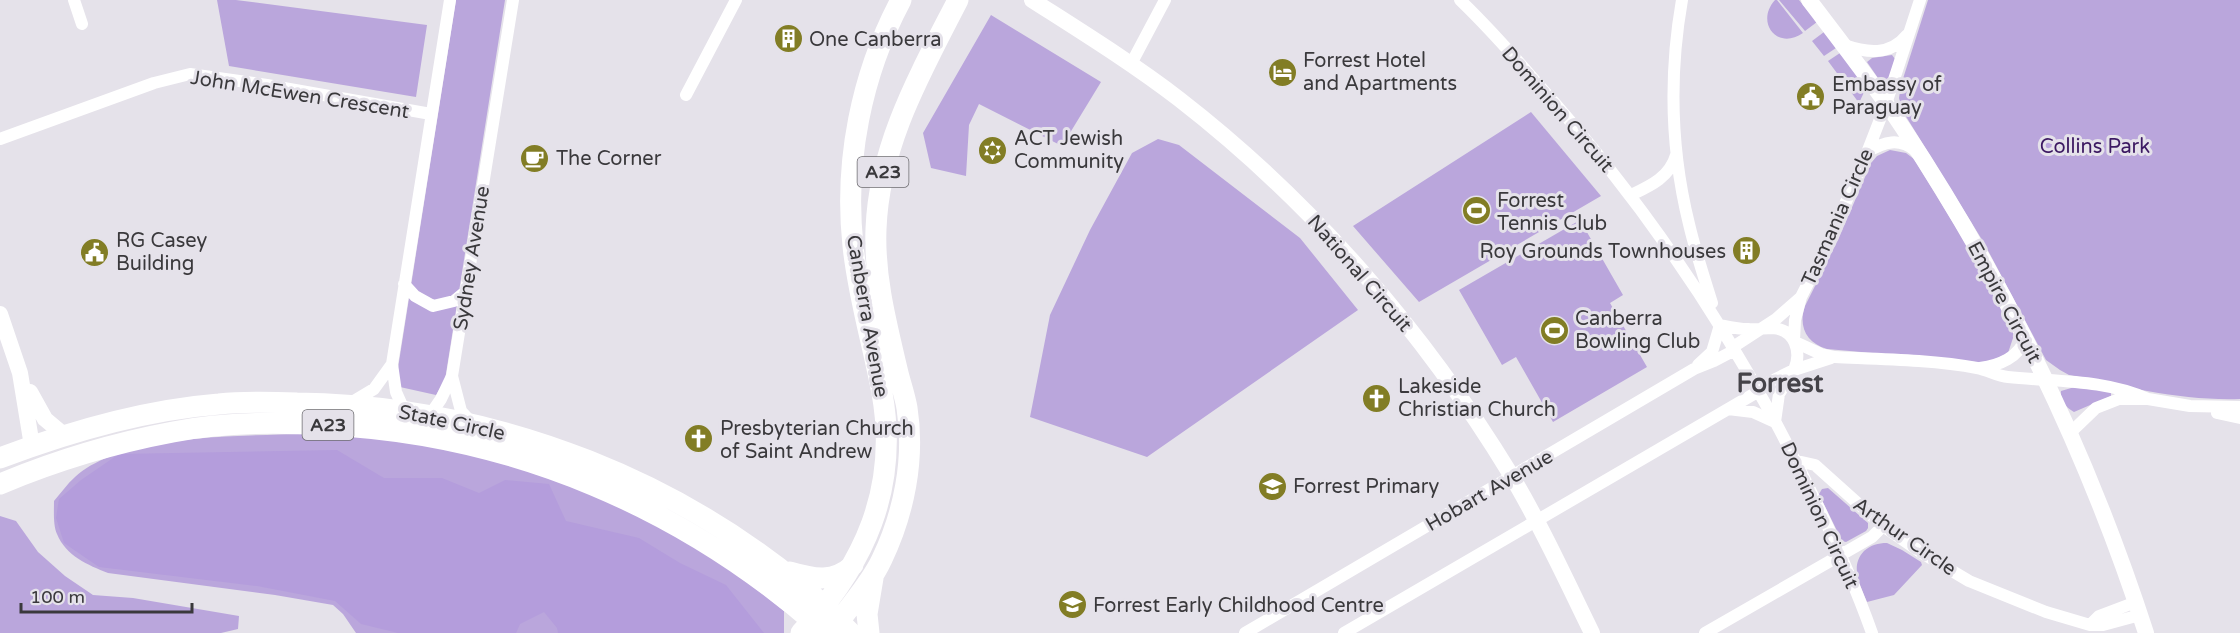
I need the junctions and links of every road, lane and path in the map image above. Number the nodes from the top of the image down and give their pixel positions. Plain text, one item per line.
1 (74, 0) edge
2 (450, 0) edge
3 (513, 0) edge
4 (736, 0) edge
5 (958, 0) edge
6 (1032, 0) edge
7 (1165, 0) edge
8 (1460, 0) edge
9 (1682, 0) edge
10 (1809, 0) edge
11 (1920, 0) edge
12 (901, 4) edge
13 (82, 24) dead end
14 (1911, 29) junction
15 (1843, 44) junction
16 (1131, 64) junction
17 (686, 95) dead end
18 (1886, 104) junction
19 (431, 114) junction
20 (0, 139) edge
21 (1867, 152) junction
22 (1919, 153) junction
23 (1676, 154) junction
24 (1631, 195) junction
25 (404, 284) junction
26 (466, 291) junction
27 (1801, 297) junction
28 (0, 314) edge
29 (1719, 322) junction
30 (1763, 328) junction
31 (2026, 338) junction
32 (1794, 342) junction
33 (1734, 348) junction
34 (1835, 357) junction
35 (392, 364) junction
36 (1694, 369) junction
37 (1979, 369) junction
38 (1794, 370) junction
39 (20, 373) junction
40 (452, 376) junction
41 (2046, 379) junction
42 (1758, 390) junction
43 (2148, 399) junction
44 (348, 405) junction
45 (2190, 406) junction
46 (2240, 407) edge
47 (1728, 410) junction
48 (404, 411) junction
49 (430, 415) junction
50 (2240, 418) edge
51 (1775, 422) junction
52 (477, 424) junction
53 (2071, 432) junction
54 (416, 434) junction
55 (64, 435) junction
56 (32, 446) junction
57 (0, 458) edge
58 (1797, 461) junction
59 (37, 470) junction
60 (3, 477) edge
61 (1512, 477) junction
62 (611, 481) junction
63 (1536, 522) junction
64 (692, 523) junction
65 (1883, 526) junction
66 (1841, 555) junction
67 (854, 565) junction
68 (780, 569) junction
69 (873, 575) junction
70 (2138, 608) junction
71 (827, 626) edge
72 (2089, 629) edge
73 (869, 633) edge
74 (1245, 633) edge
75 (1344, 633) edge
76 (1592, 633) edge
77 (1705, 633) edge
78 (1872, 633) edge
79 (2146, 633) edge

1 - 13 street
2 - 19 street
3 - 26 street, Sydney Avenue
4 - 17 street
5 - 69 highway, Canberra Avenue / A23
6 - 16 street, National Circuit
7 - 16 street
8 - 24 street, Dominion Circuit
9 - 23 street
10 - 15 street, Empire Circuit
11 - 14 street, Tasmania Circle
12 - 67 highway, Canberra Avenue / A23
14 - 15 street
14 - 18 street, Tasmania Circle
15 - 18 street, Empire Circuit
16 - 61 street, National Circuit
18 - 21 street, Tasmania Circle
18 - 22 street, Empire Circuit
19 - 20 street, John McEwen Crescent
19 - 25 street
21 - 22 street
21 - 27 street, Tasmania Circle
22 - 31 street, Empire Circuit
23 - 24 street
23 - 29 street
24 - 29 street, Dominion Circuit
25 - 26 street
25 - 35 street
26 - 40 street, Sydney Avenue
27 - 30 street, Tasmania Circle
27 - 32 street, Tasmania Circle
28 - 39 street
29 - 30 street
29 - 33 street, Dominion Circuit
29 - 36 street
30 - 32 street
30 - 33 street, Hobart Avenue
31 - 37 street
31 - 41 street, Empire Circuit
32 - 34 street
32 - 38 street
33 - 36 street, Hobart Avenue
33 - 42 street, Dominion Circuit
34 - 37 street
34 - 38 street
35 - 44 street
35 - 48 street
36 - 61 street, Hobart Avenue
37 - 41 street
38 - 42 street
38 - 51 street
39 - 55 street
39 - 56 street
40 - 49 street, Sydney Avenue
40 - 52 street
41 - 43 street
41 - 53 street, Empire Circuit
42 - 47 street
42 - 51 street, Dominion Circuit
43 - 45 street
43 - 53 street
44 - 48 highway, State Circle
44 - 55 highway, State Circle
45 - 46 street
45 - 50 street
47 - 51 street
47 - 63 street
48 - 49 highway, State Circle
48 - 54 highway
49 - 52 highway, State Circle
49 - 54 highway, Sydney Avenue
51 - 58 street, Dominion Circuit
52 - 62 highway, State Circle
53 - 70 street, Empire Circuit
54 - 59 highway, State Circle / A23
54 - 62 highway, State Circle / A23
55 - 56 highway, State Circle
56 - 57 highway, State Circle
56 - 59 highway
58 - 65 street, Arthur Circle
58 - 66 street, Dominion Circuit
59 - 60 highway, State Circle / A23
61 - 63 street, National Circuit
61 - 74 street, Hobart Avenue
62 - 64 highway, State Circle / A23
63 - 75 street
63 - 76 street, National Circuit
64 - 68 highway, State Circle
64 - 71 highway, State Circle / A23
65 - 66 street
65 - 72 street, Arthur Circle
66 - 77 street
66 - 78 street, Dominion Circuit
67 - 68 highway
67 - 71 highway, Canberra Avenue / A23
68 - 71 highway, State Circle
69 - 71 highway, Canberra Avenue / A23
69 - 73 highway
70 - 72 street, Arthur Circle
70 - 79 street, Empire Circuit

